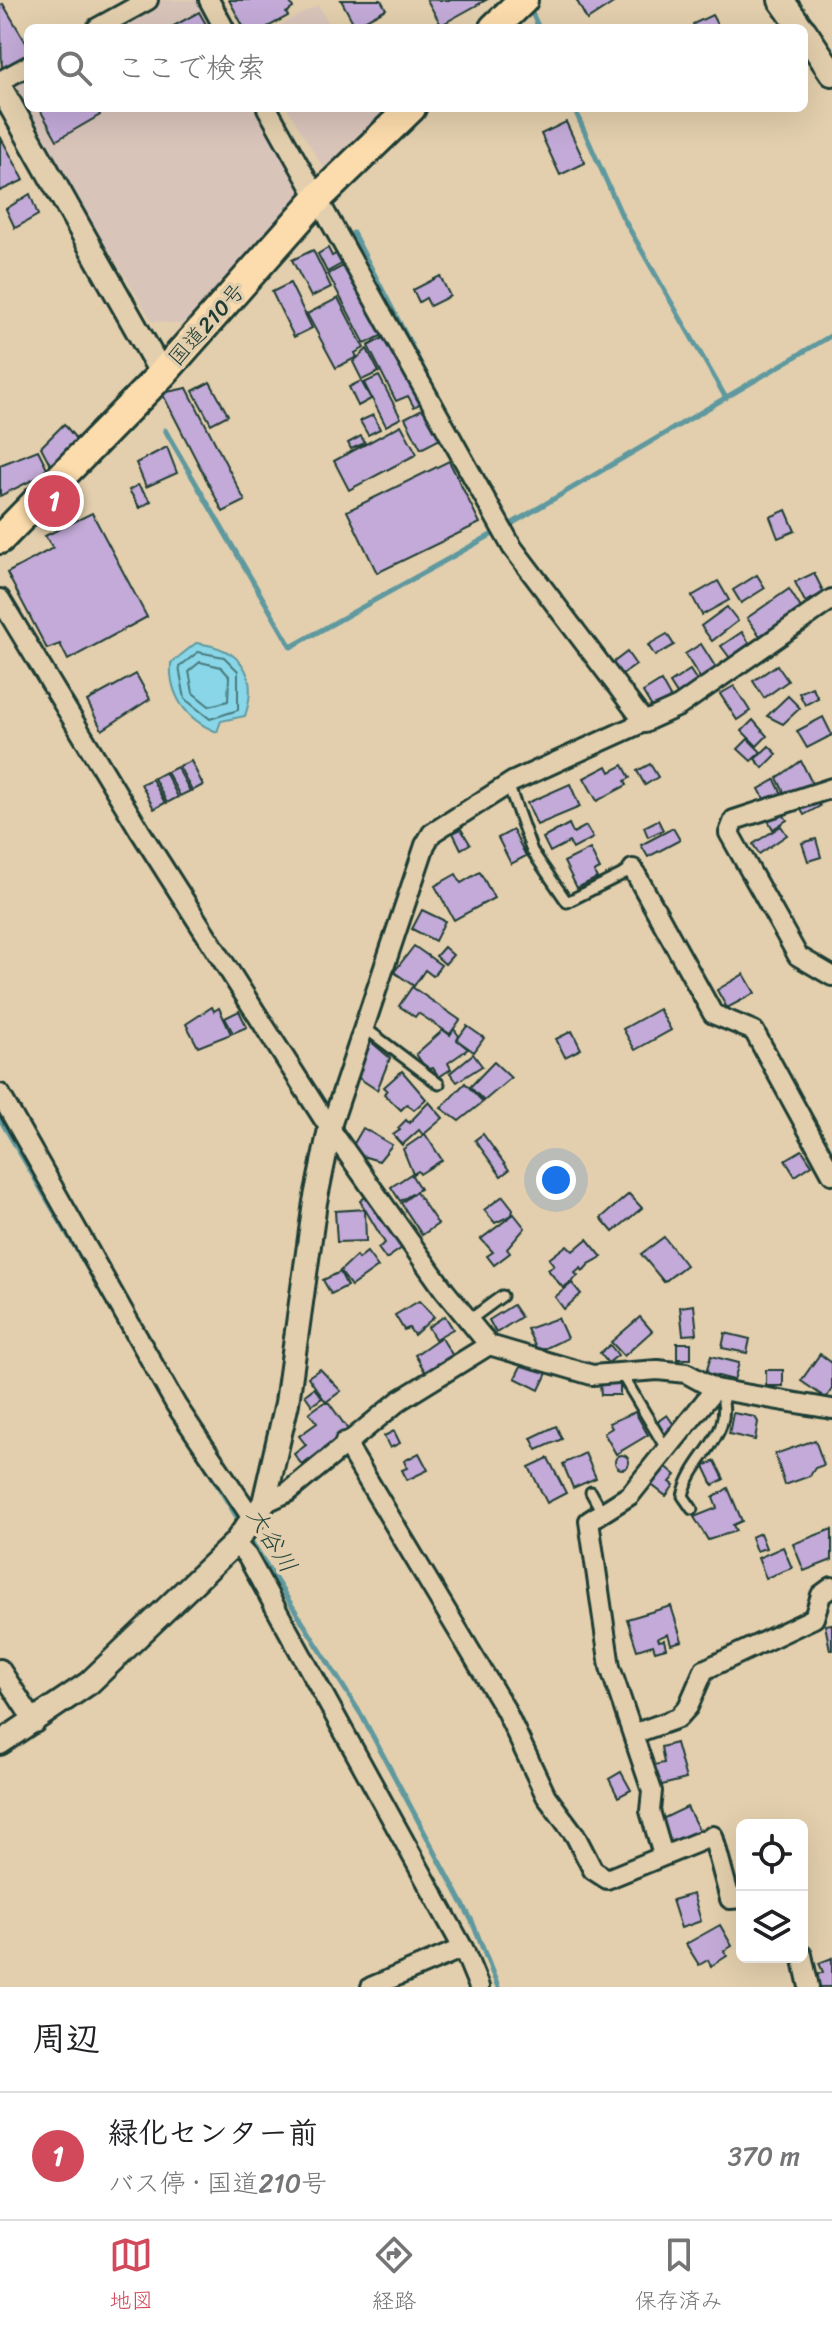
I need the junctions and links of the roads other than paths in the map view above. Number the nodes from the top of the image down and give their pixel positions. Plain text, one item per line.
1 (148, 0) edge
2 (209, 0) edge
3 (523, 0) edge
4 (781, 0) edge
5 (104, 24) edge
6 (222, 24) edge
7 (498, 24) edge
8 (799, 24) edge
9 (808, 37) edge
10 (24, 69) edge
11 (832, 73) edge
12 (0, 84) edge
13 (269, 112) edge
14 (407, 112) edge
15 (316, 200) junction
16 (162, 374) junction
17 (0, 539) edge
18 (0, 599) edge
19 (832, 599) edge
20 (645, 723) junction
21 (508, 784) junction
22 (832, 788) edge
23 (633, 869) joint
24 (832, 976) edge
25 (365, 1028) junction
26 (439, 1084) dead end
27 (0, 1094) edge
28 (330, 1129) junction
29 (832, 1174) edge
30 (502, 1296) dead end
31 (468, 1321) junction
32 (489, 1345) junction
33 (621, 1373) junction
34 (718, 1389) junction
35 (832, 1409) edge
36 (345, 1442) junction
37 (667, 1450) junction
38 (591, 1492) dead end
39 (692, 1509) dead end
40 (259, 1512) junction
41 (602, 1512) junction
42 (235, 1543) junction
43 (832, 1587) edge
44 (0, 1669) edge
45 (35, 1723) junction
46 (633, 1734) junction
47 (0, 1743) edge
48 (663, 1855) junction
49 (736, 1898) edge
50 (463, 1948) junction
51 (804, 1963) edge
52 (371, 1987) edge
53 (479, 1987) edge
54 (809, 1987) edge

1 - 5 street
2 - 6 street
3 - 7 highway
4 - 8 main road
9 - 11 main road
10 - 12 street
12 - 16 street
13 - 15 street
14 - 15 highway, 国道210号
15 - 16 highway, 国道210号
15 - 20 street
16 - 17 highway, 国道210号
18 - 28 street
19 - 20 street
20 - 21 street
21 - 23 lane
21 - 25 street
22 - 24 street
23 - 29 street
25 - 26 lane
25 - 28 street
27 - 40 street
28 - 31 street
28 - 40 street
30 - 31 lane
31 - 32 street
32 - 33 street
32 - 36 street
33 - 34 street
33 - 37 lane
34 - 35 street
34 - 37 street
34 - 39 lane
36 - 40 street
36 - 48 street
37 - 41 street
38 - 41 lane
40 - 42 street
41 - 46 street
42 - 45 street
42 - 50 street
43 - 46 street
44 - 45 street
45 - 47 street
46 - 48 street
48 - 49 street
50 - 52 street
50 - 53 street
51 - 54 street

